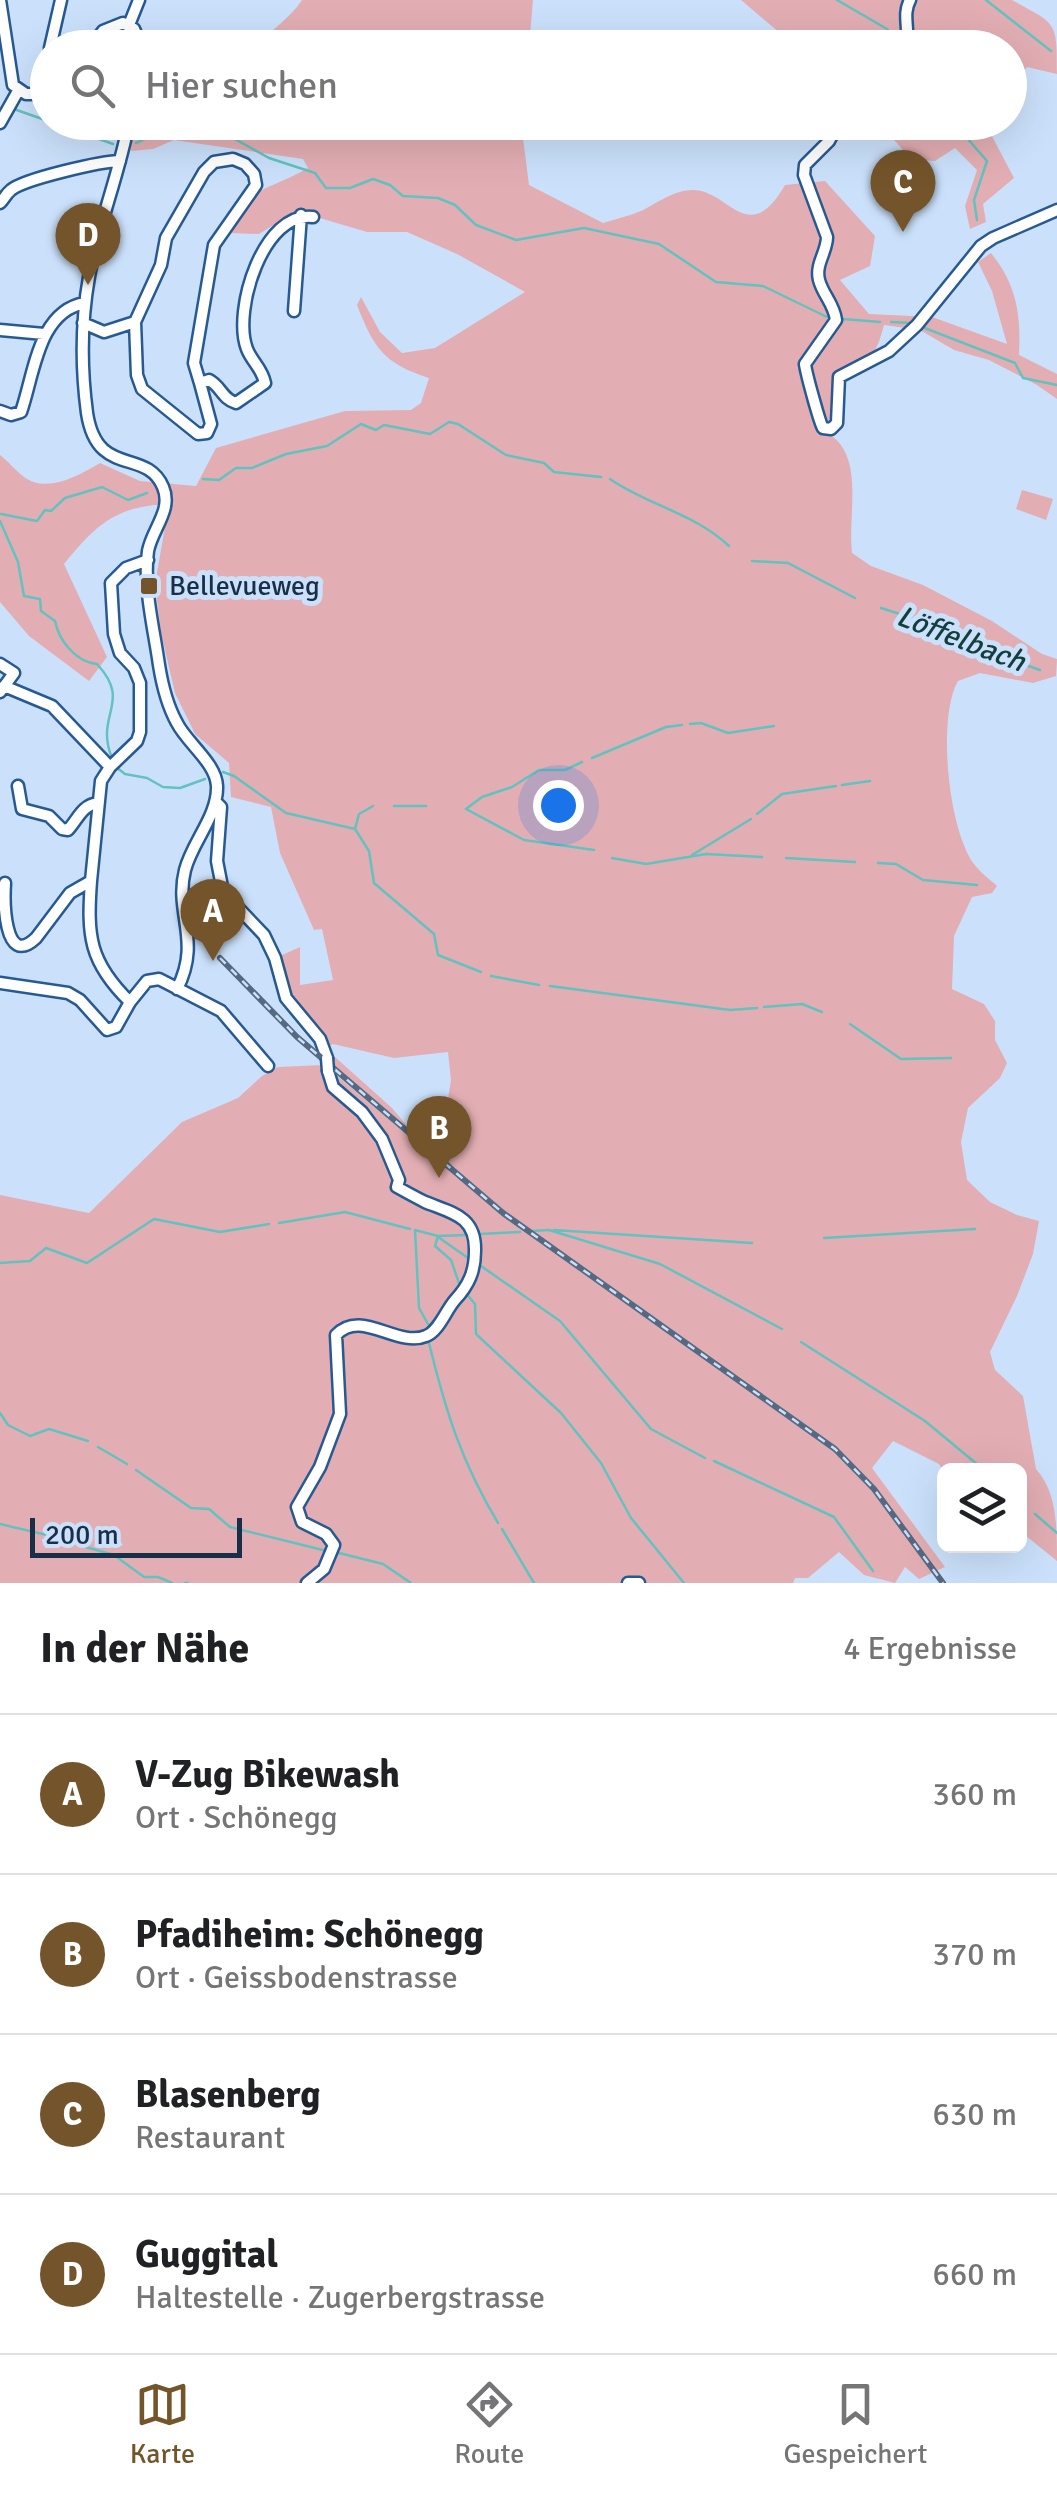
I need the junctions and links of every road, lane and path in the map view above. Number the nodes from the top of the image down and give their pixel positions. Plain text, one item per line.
1 (0, 0) edge
2 (61, 0) edge
3 (139, 0) edge
4 (910, 0) edge
5 (130, 25) junction
6 (54, 30) edge
7 (106, 30) edge
8 (135, 30) edge
9 (907, 30) edge
10 (30, 97) edge
11 (12, 101) junction
12 (0, 123) edge
13 (125, 140) edge
14 (830, 140) edge
15 (122, 156) junction
16 (0, 203) edge
17 (1057, 210) edge
18 (85, 303) junction
19 (294, 311) dead end
20 (135, 322) junction
21 (83, 323) junction
22 (0, 330) edge
23 (44, 334) junction
24 (200, 384) junction
25 (0, 411) edge
26 (148, 560) junction
27 (0, 664) edge
28 (2, 689) edge
29 (110, 767) junction
30 (18, 786) dead end
31 (216, 802) junction
32 (98, 804) junction
33 (91, 882) junction
34 (5, 883) dead end
35 (0, 983) edge
36 (177, 989) junction
37 (130, 1002) junction
38 (268, 1066) dead end
39 (307, 1583) edge
40 (628, 1583) edge
41 (640, 1583) edge

1 - 11 street
2 - 6 street
3 - 5 street
4 - 9 street
5 - 7 street
5 - 8 street
10 - 11 street
11 - 12 street
13 - 15 street
14 - 17 street
15 - 16 street
15 - 18 street
18 - 21 street
18 - 23 street
19 - 24 street
20 - 21 street
20 - 24 street
20 - 24 street
21 - 26 street
22 - 23 street
23 - 25 street
26 - 29 street
26 - 31 street
27 - 28 street
28 - 29 street
29 - 32 street
30 - 32 street
31 - 36 street
31 - 39 street
32 - 33 street
33 - 34 street
33 - 37 street
35 - 37 street
36 - 37 street
36 - 38 street
40 - 41 street

